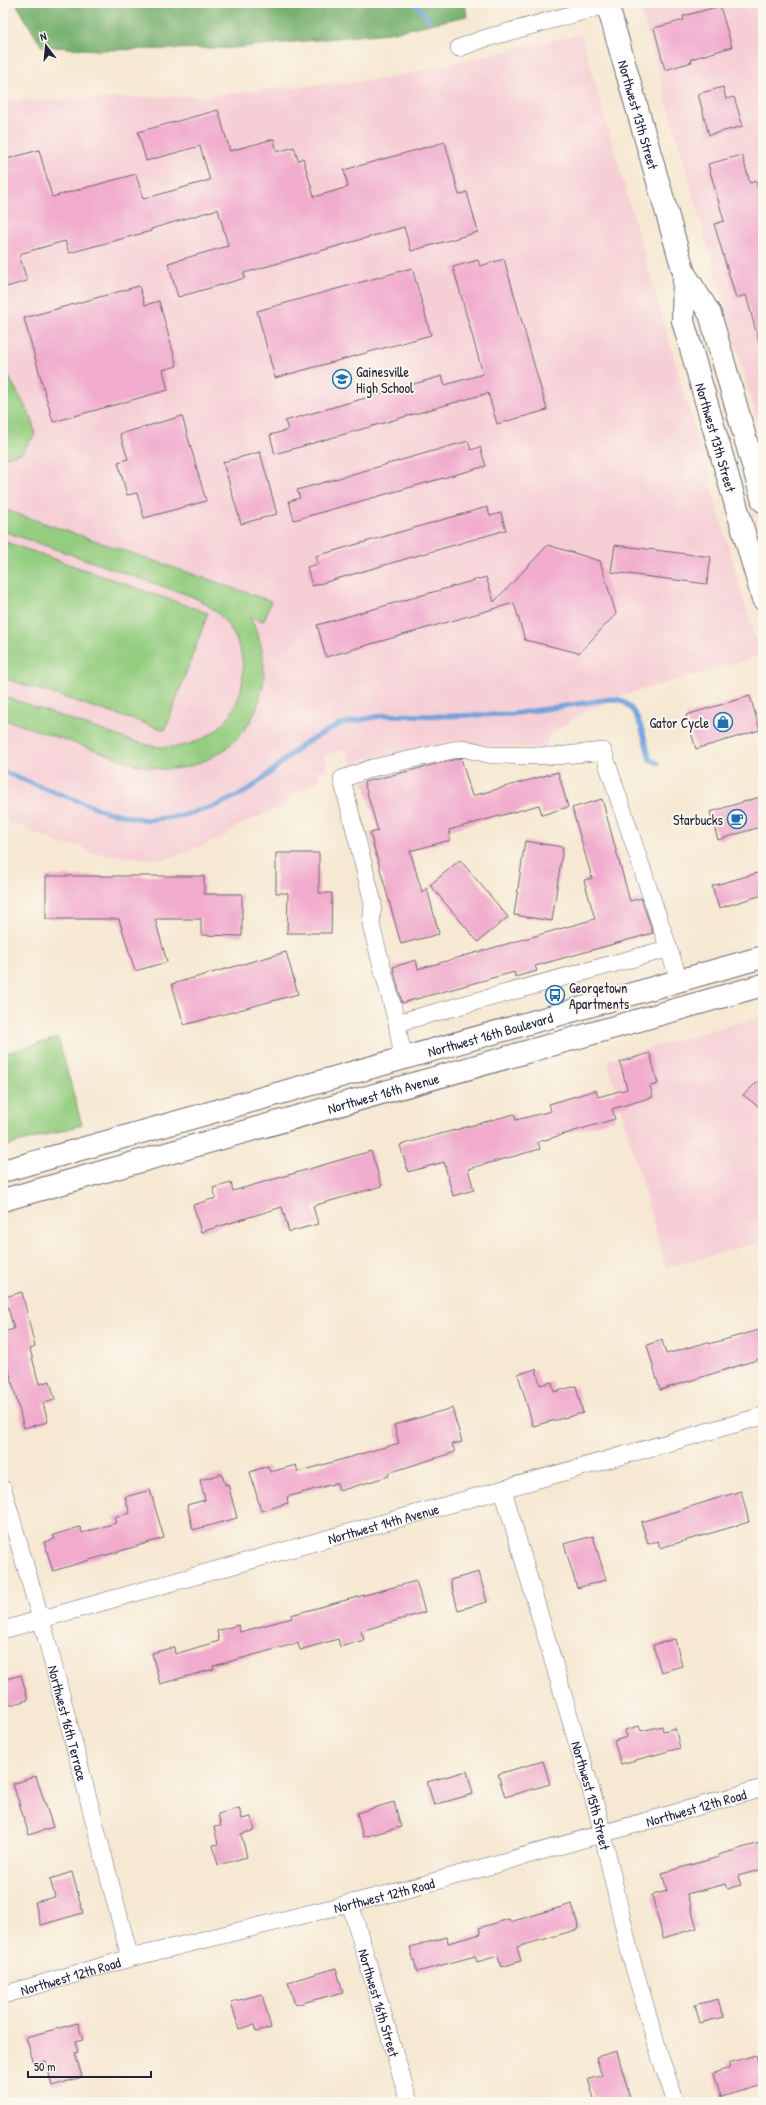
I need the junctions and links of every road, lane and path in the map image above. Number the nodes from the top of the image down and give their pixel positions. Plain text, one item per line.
1 (610, 3) edge
2 (459, 48) dead end
3 (684, 273) junction
4 (683, 321) junction
5 (761, 487) edge
6 (763, 599) edge
7 (667, 949) junction
8 (763, 957) edge
9 (679, 980) junction
10 (763, 985) edge
11 (397, 1023) junction
12 (403, 1059) junction
13 (406, 1086) junction
14 (229, 1107) junction
15 (232, 1135) junction
16 (3, 1171) edge
17 (3, 1200) edge
18 (763, 1416) edge
19 (3, 1489) edge
20 (503, 1490) junction
21 (40, 1618) junction
22 (3, 1630) edge
23 (763, 1788) edge
24 (603, 1833) junction
25 (350, 1903) junction
26 (130, 1958) junction
27 (3, 1996) edge
28 (409, 2102) edge
29 (676, 2102) edge

1 - 2 street
1 - 3 main road, Northwest 13th Street
3 - 4 main road, Northwest 13th Street
3 - 5 main road, Northwest 13th Street
4 - 5 main road
4 - 6 main road, Northwest 13th Street
7 - 9 street
7 - 11 street
7 - 11 street
8 - 9 main road, Northwest 16th Boulevard
9 - 12 main road, Northwest 16th Boulevard
10 - 13 main road, Northwest 16th Avenue
11 - 12 street
12 - 13 main road
12 - 14 main road, Northwest 16th Avenue
13 - 15 main road, Northwest 16th Avenue
14 - 15 main road
14 - 16 main road, Northwest 16th Avenue
15 - 17 main road, Northwest 16th Avenue
18 - 20 street, Northwest 14th Avenue
19 - 21 street, Northwest 16th Terrace
20 - 21 street, Northwest 14th Avenue
20 - 24 street, Northwest 15th Street
21 - 22 street, Northwest 14th Avenue
21 - 26 street, Northwest 16th Terrace
23 - 24 street, Northwest 12th Road
24 - 25 street, Northwest 12th Road
24 - 29 street, Northwest 15th Street
25 - 26 street, Northwest 12th Road
25 - 28 street, Northwest 16th Street
26 - 27 street, Northwest 12th Road

